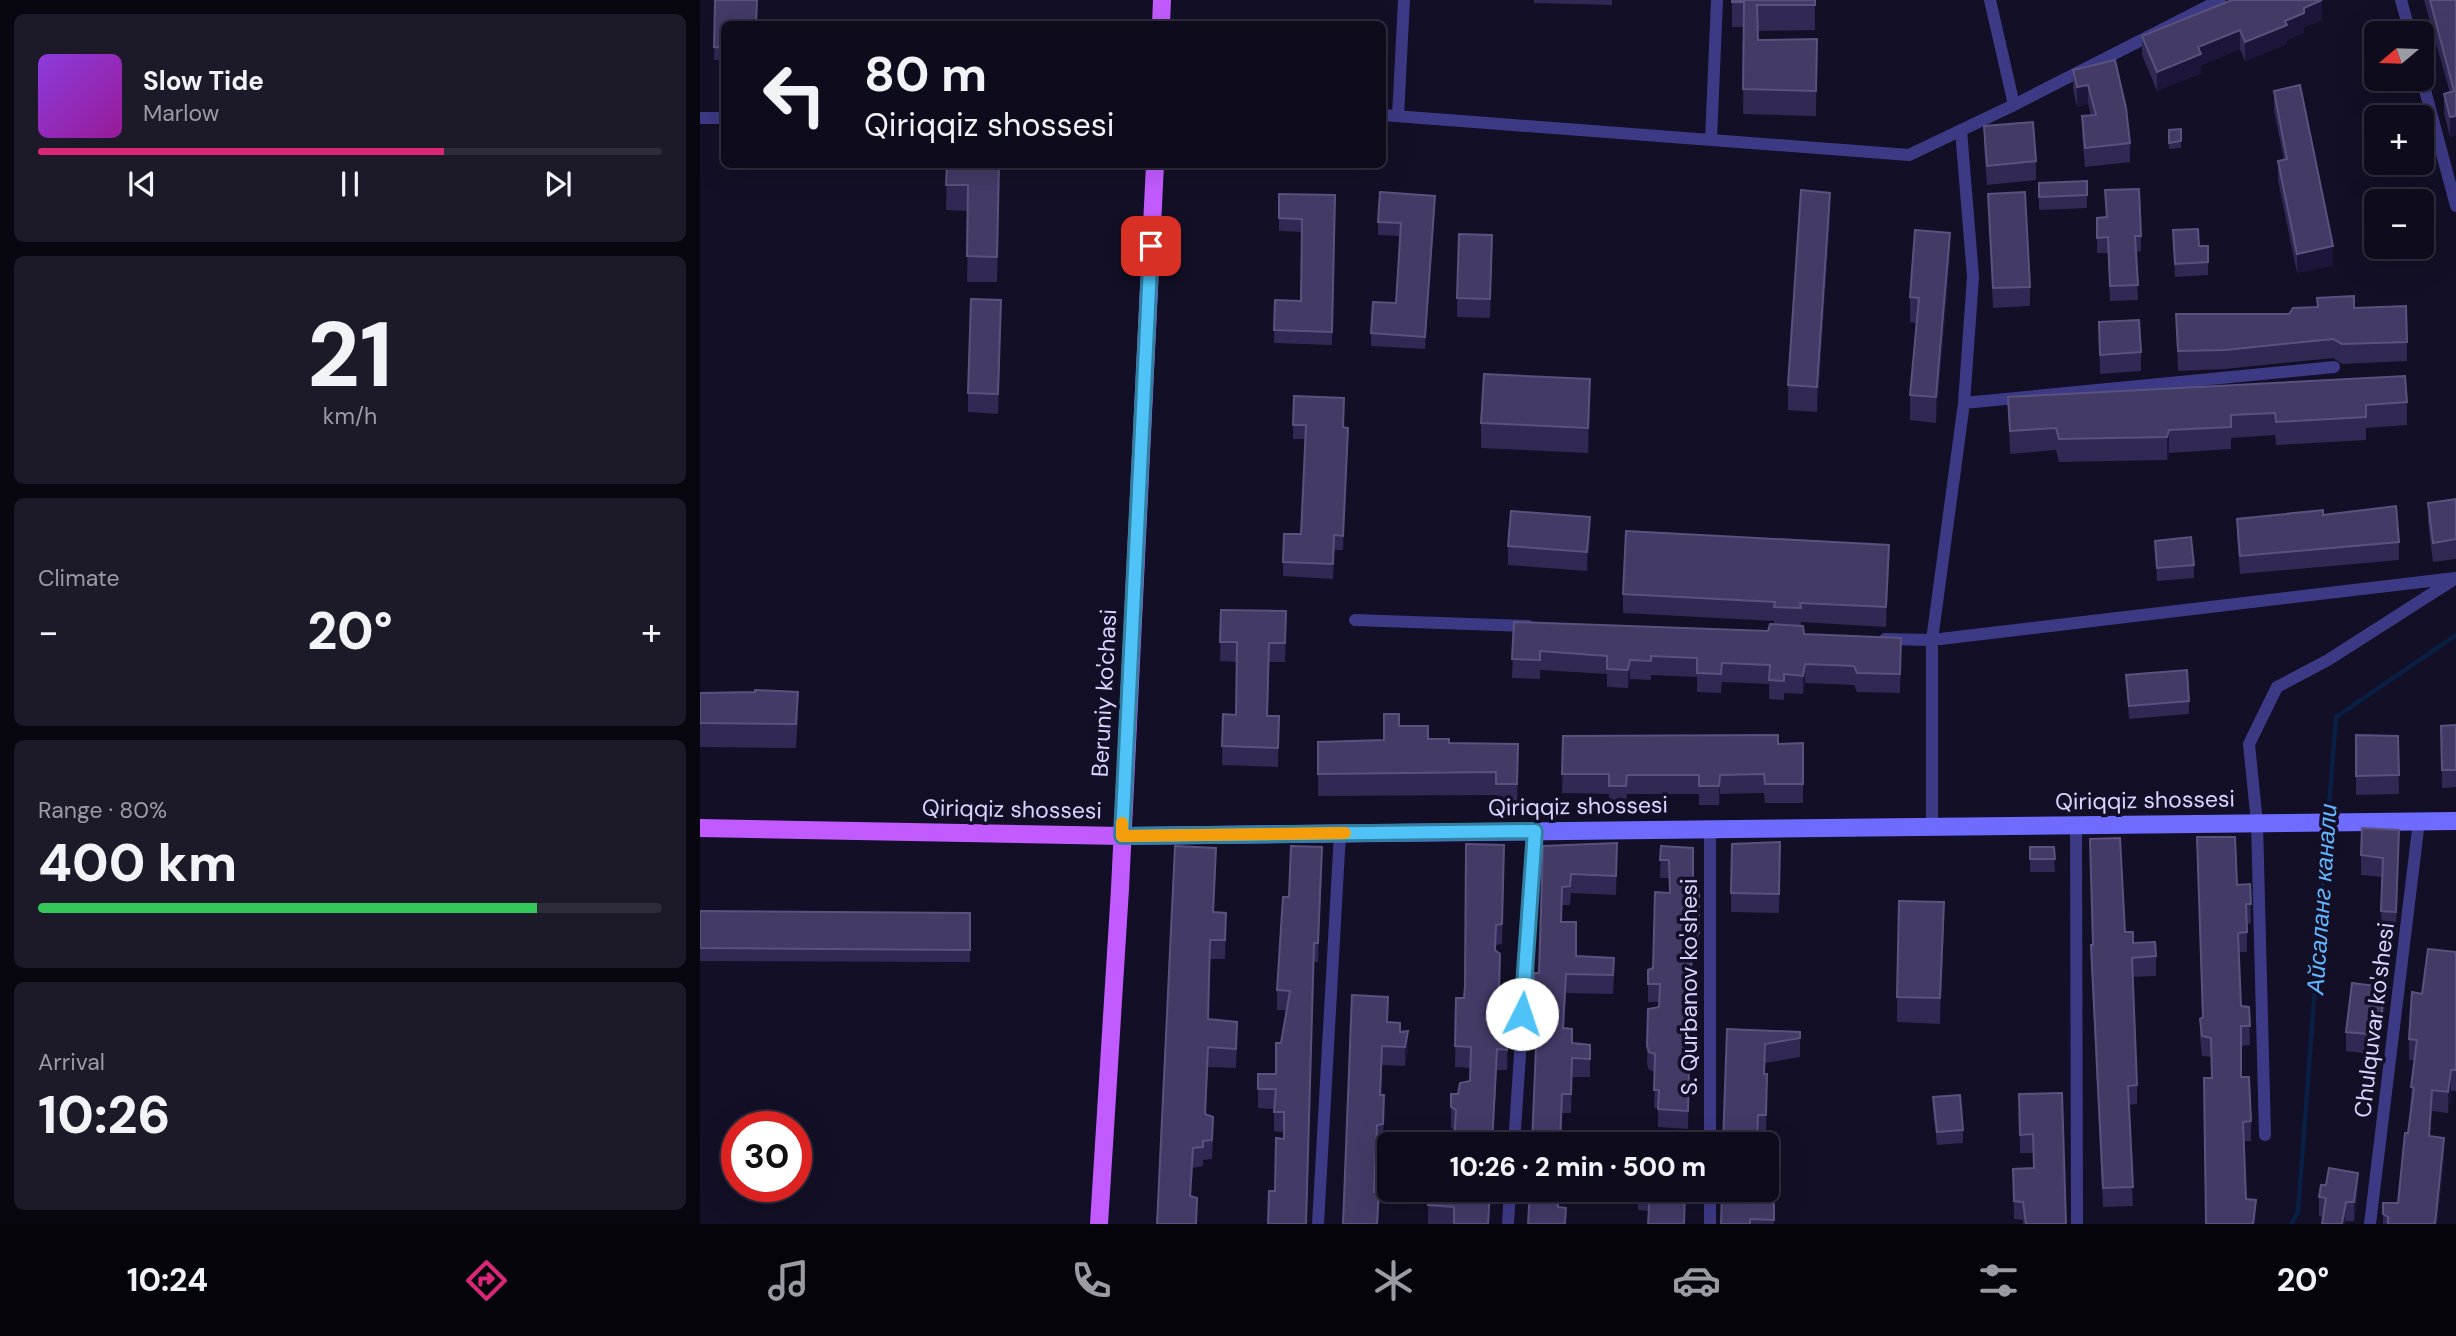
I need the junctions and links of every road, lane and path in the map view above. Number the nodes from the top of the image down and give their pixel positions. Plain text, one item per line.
1 (1162, 0) edge
2 (1404, 0) edge
3 (1717, 0) edge
4 (1990, 0) edge
5 (2220, 0) edge
6 (2401, 0) edge
7 (1161, 21) edge
8 (2407, 21) edge
9 (2425, 91) edge
10 (2014, 105) junction
11 (1386, 115) edge
12 (1398, 116) junction
13 (700, 118) edge
14 (721, 118) edge
15 (1961, 130) junction
16 (1711, 139) junction
17 (1155, 168) edge
18 (2456, 206) edge
19 (2334, 367) dead end
20 (1965, 403) junction
21 (2456, 578) edge
22 (1355, 620) dead end
23 (1548, 627) edge
24 (1877, 639) edge
25 (1932, 640) junction
26 (2419, 821) junction
27 (2456, 821) edge
28 (2257, 823) junction
29 (2076, 825) junction
30 (1932, 827) junction
31 (700, 828) edge
32 (1710, 829) junction
33 (1535, 831) junction
34 (1340, 834) junction
35 (1122, 836) junction
36 (1515, 1132) edge
37 (1710, 1132) edge
38 (2265, 1135) dead end
39 (1509, 1202) edge
40 (1710, 1202) edge
41 (1099, 1224) edge
42 (1318, 1224) edge
43 (1508, 1224) edge
44 (1710, 1224) edge
45 (2077, 1224) edge
46 (2370, 1224) edge

1 - 7 main road
2 - 12 street
3 - 16 street
4 - 10 street
5 - 10 street
6 - 8 street
9 - 18 street
10 - 15 street
11 - 12 street
12 - 16 street
13 - 14 street
15 - 16 street
15 - 20 street
17 - 35 main road, Beruniy ko'chasi
19 - 20 street
20 - 25 street
21 - 25 street
21 - 28 street
22 - 23 street
24 - 25 street
25 - 30 street
26 - 27 main road, Qiriqqiz shossesi
26 - 28 main road, Qiriqqiz shossesi
26 - 46 street, Chulquvar ko'shesi
28 - 29 main road, Qiriqqiz shossesi
28 - 38 street
29 - 30 main road, Qiriqqiz shossesi
29 - 45 street
30 - 32 main road, Qiriqqiz shossesi
31 - 35 main road, Qiriqqiz shossesi
32 - 33 main road, Qiriqqiz shossesi
32 - 37 street, S. Qurbanov ko'shesi
33 - 34 main road, Qiriqqiz shossesi
33 - 36 street
34 - 35 main road, Qiriqqiz shossesi
34 - 42 street
35 - 41 main road, Beruniy ko'chasi
39 - 43 street
40 - 44 street

